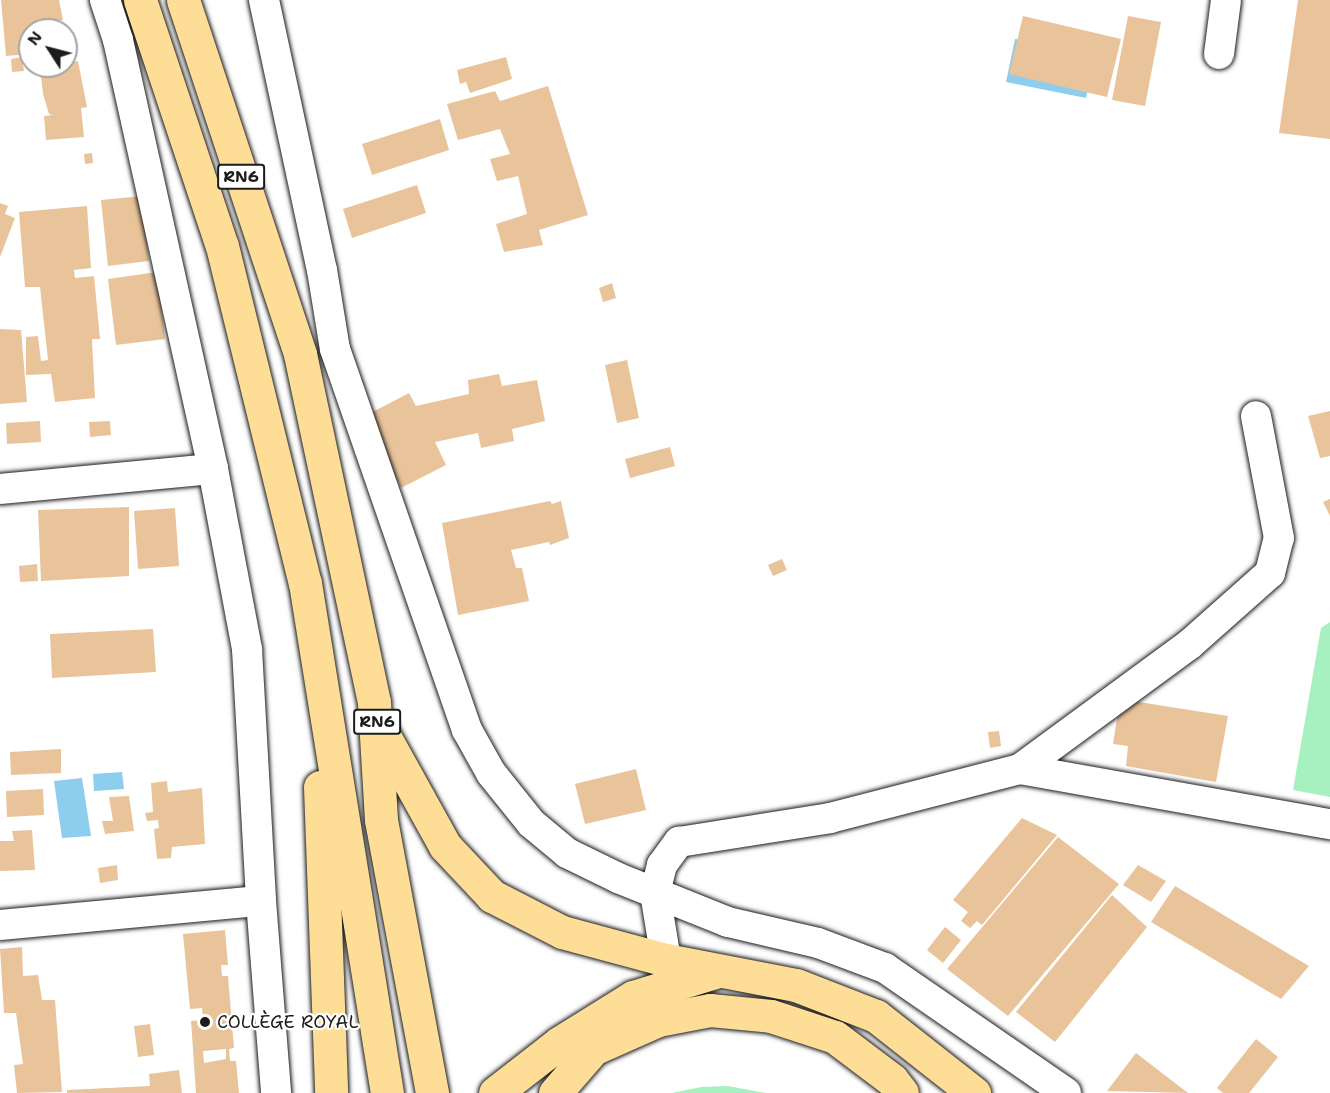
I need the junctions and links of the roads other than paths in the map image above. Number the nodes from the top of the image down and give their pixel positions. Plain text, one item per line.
1 (105, 0) edge
2 (140, 0) edge
3 (183, 0) edge
4 (264, 0) edge
5 (1226, 0) edge
6 (1219, 54) dead end
7 (1256, 416) dead end
8 (213, 469) junction
9 (0, 489) edge
10 (315, 647) junction
11 (377, 723) junction
12 (1020, 769) junction
13 (1330, 824) edge
14 (655, 893) junction
15 (261, 901) junction
16 (0, 925) edge
17 (666, 960) junction
18 (717, 971) junction
19 (276, 1093) edge
20 (331, 1093) edge
21 (387, 1093) edge
22 (432, 1093) edge
23 (495, 1093) edge
24 (555, 1093) edge
25 (902, 1093) edge
26 (974, 1093) edge
27 (1066, 1093) edge

1 - 8 street
2 - 10 highway, RN6
3 - 11 highway, RN6
4 - 14 street
5 - 6 street
7 - 12 street
8 - 9 street
8 - 15 street
10 - 20 highway
10 - 21 highway
11 - 17 highway
11 - 22 highway, RN6
12 - 13 street
12 - 14 street
14 - 17 street
14 - 27 street
15 - 16 street
15 - 19 street
17 - 18 highway
18 - 23 highway
18 - 26 highway
24 - 25 highway

